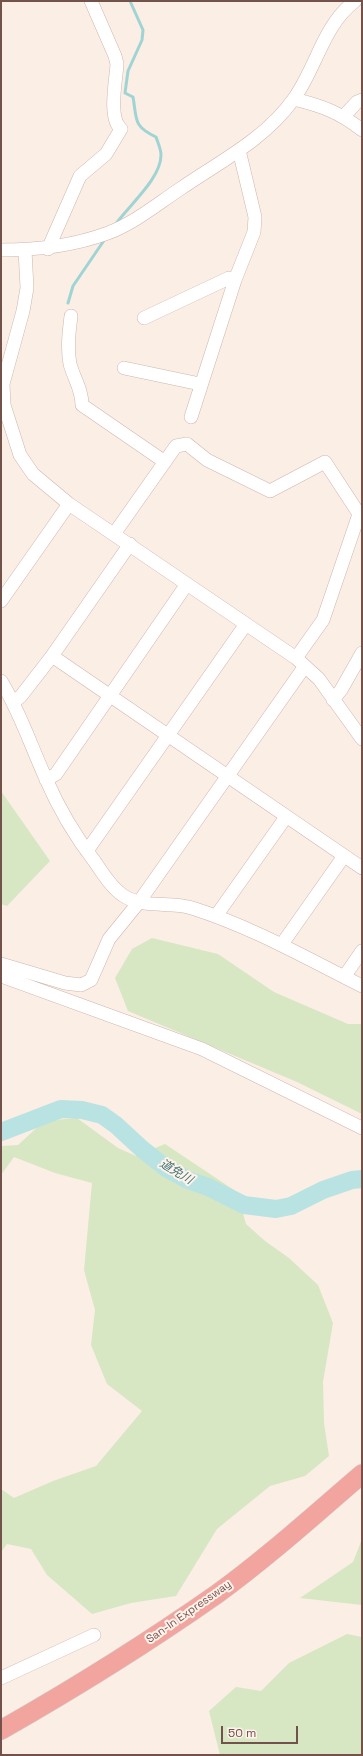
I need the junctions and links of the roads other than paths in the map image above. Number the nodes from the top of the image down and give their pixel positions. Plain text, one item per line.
1 (91, 1) edge
2 (355, 1) edge
3 (294, 100) junction
4 (362, 100) edge
5 (344, 116) junction
6 (362, 130) edge
7 (239, 150) junction
8 (48, 249) junction
9 (1, 250) edge
10 (25, 250) junction
11 (236, 280) junction
12 (71, 316) dead end
13 (144, 318) dead end
14 (124, 368) dead end
15 (200, 384) junction
16 (191, 417) dead end
17 (9, 424) junction
18 (1, 435) edge
19 (165, 462) junction
20 (69, 504) junction
21 (114, 534) junction
22 (130, 544) junction
23 (187, 584) junction
24 (1, 601) edge
25 (246, 624) junction
26 (362, 653) edge
27 (52, 656) junction
28 (301, 662) junction
29 (1, 681) edge
30 (109, 696) junction
31 (333, 700) junction
32 (14, 702) junction
33 (168, 736) junction
34 (362, 739) edge
35 (227, 776) junction
36 (46, 780) junction
37 (286, 817) junction
38 (86, 850) junction
39 (344, 856) junction
40 (362, 868) edge
41 (139, 902) junction
42 (216, 916) junction
43 (282, 944) junction
44 (362, 951) edge
45 (1, 964) edge
46 (1, 976) edge
47 (344, 977) junction
48 (362, 986) edge
49 (362, 1128) edge
50 (362, 1474) edge
51 (94, 1635) dead end
52 (1, 1678) edge
53 (1, 1730) edge

1 - 8 street
2 - 3 street
3 - 5 street
3 - 7 street
4 - 5 street
5 - 6 street
7 - 8 street
7 - 11 street
8 - 10 street
9 - 10 street
10 - 17 street
11 - 13 street
11 - 15 street
12 - 19 street
14 - 15 street
15 - 16 street
17 - 18 street
17 - 20 street
19 - 21 street
19 - 28 street
20 - 21 street
20 - 24 street
21 - 22 street
22 - 23 street
22 - 27 street
23 - 25 street
23 - 30 street
25 - 28 street
25 - 33 street
26 - 31 street
27 - 30 street
27 - 32 street
28 - 31 street
28 - 35 street
29 - 32 street
30 - 33 street
30 - 36 street
31 - 34 street
32 - 36 street
33 - 35 street
33 - 38 street
35 - 37 street
35 - 41 street
36 - 38 street
37 - 39 street
37 - 42 street
38 - 41 street
39 - 40 street
39 - 43 street
41 - 42 street
41 - 45 street
42 - 43 street
43 - 47 street
44 - 47 street
46 - 49 street
47 - 48 street
50 - 53 highway, San-In Expressway
51 - 52 street

